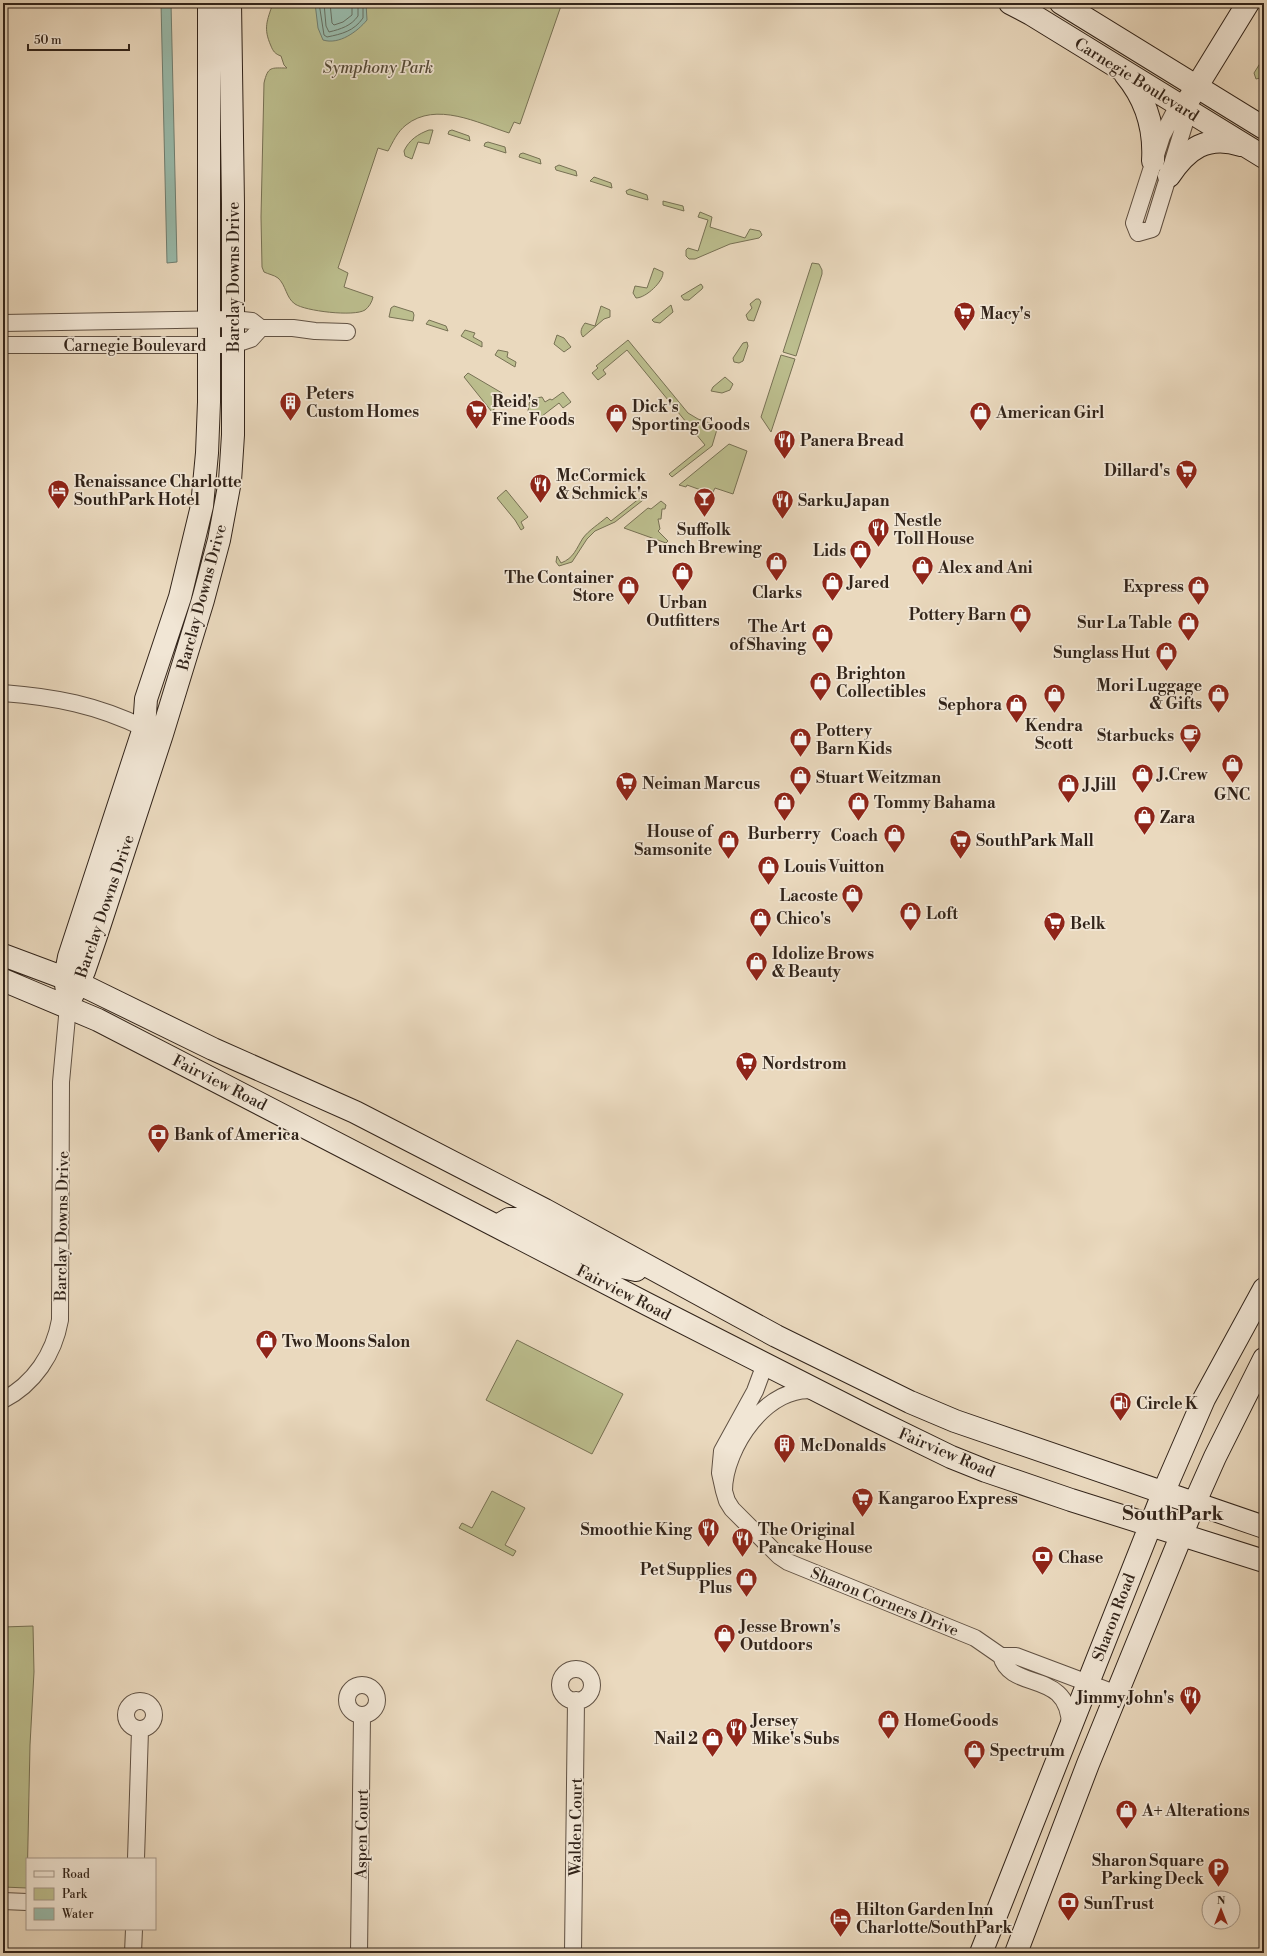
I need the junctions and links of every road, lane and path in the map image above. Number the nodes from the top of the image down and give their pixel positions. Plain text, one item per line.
1 (209, 3) edge
2 (230, 3) edge
3 (1010, 3) edge
4 (1061, 3) edge
5 (1248, 3) edge
6 (1115, 65) junction
7 (1196, 86) junction
8 (1184, 107) junction
9 (1264, 128) edge
10 (1257, 153) edge
11 (1161, 169) junction
12 (210, 319) junction
13 (233, 319) junction
14 (3, 323) edge
15 (261, 328) junction
16 (347, 332) dead end
17 (210, 344) junction
18 (3, 345) edge
19 (233, 345) junction
20 (3, 693) edge
21 (153, 731) junction
22 (3, 955) edge
23 (3, 980) edge
24 (72, 980) junction
25 (68, 1006) junction
26 (497, 1226) junction
27 (667, 1276) junction
28 (1264, 1289) edge
29 (1264, 1359) edge
30 (765, 1364) junction
31 (818, 1391) junction
32 (3, 1400) edge
33 (724, 1491) junction
34 (1164, 1491) junction
35 (1195, 1502) junction
36 (1150, 1525) junction
37 (1264, 1527) edge
38 (1182, 1534) junction
39 (1264, 1561) edge
40 (1001, 1656) junction
41 (1088, 1683) junction
42 (1117, 1694) junction
43 (576, 1700) dead end
44 (362, 1716) dead end
45 (1070, 1727) junction
46 (140, 1730) dead end
47 (136, 1858) edge
48 (3, 1901) edge
49 (26, 1902) edge
50 (134, 1930) edge
51 (133, 1953) edge
52 (359, 1953) edge
53 (573, 1953) edge
54 (981, 1953) edge
55 (1016, 1953) edge

1 - 12 main road, Barclay Downs Drive
2 - 13 main road, Barclay Downs Drive
3 - 6 main road, Carnegie Boulevard
4 - 7 main road, Carnegie Boulevard
5 - 7 main road
6 - 8 main road, Carnegie Boulevard
6 - 11 main road
7 - 8 main road
7 - 9 main road, Carnegie Boulevard
8 - 10 main road, Carnegie Boulevard
8 - 11 street
10 - 11 main road
12 - 13 street, Carnegie Boulevard
12 - 14 street, Carnegie Boulevard
12 - 17 main road, Barclay Downs Drive
13 - 15 street, Carnegie Boulevard
13 - 19 main road, Barclay Downs Drive
15 - 16 street, Carnegie Boulevard
15 - 19 street, Carnegie Boulevard
17 - 18 street, Carnegie Boulevard
17 - 19 street, Carnegie Boulevard
17 - 21 main road, Barclay Downs Drive
19 - 21 main road, Barclay Downs Drive
20 - 21 street
21 - 24 main road, Barclay Downs Drive
22 - 24 main road, Fairview Road
23 - 25 main road, Fairview Road
24 - 25 main road, Barclay Downs Drive
24 - 27 main road, Fairview Road
25 - 26 main road, Fairview Road
25 - 32 street, Barclay Downs Drive
26 - 27 main road
26 - 30 main road, Fairview Road
27 - 34 main road, Fairview Road
28 - 34 main road, Sharon Road
29 - 35 main road, Sharon Road
30 - 31 main road, Fairview Road
30 - 33 street, Sharon Corners Drive
31 - 33 street
31 - 36 main road, Fairview Road
33 - 40 street, Sharon Corners Drive
34 - 35 main road, Fairview Road
34 - 36 main road, Sharon Road
35 - 37 main road, Fairview Road
35 - 38 main road, Sharon Road
36 - 38 main road, Fairview Road
36 - 41 main road, Sharon Road
38 - 39 main road, Fairview Road
38 - 42 main road, Sharon Road
40 - 41 street
40 - 45 street, Sharon Corners Drive
41 - 42 street
41 - 45 main road, Sharon Road
42 - 55 main road, Sharon Road
43 - 53 street, Walden Court
44 - 52 street, Aspen Court
45 - 54 main road, Sharon Road
46 - 47 street
48 - 49 street
50 - 51 street

